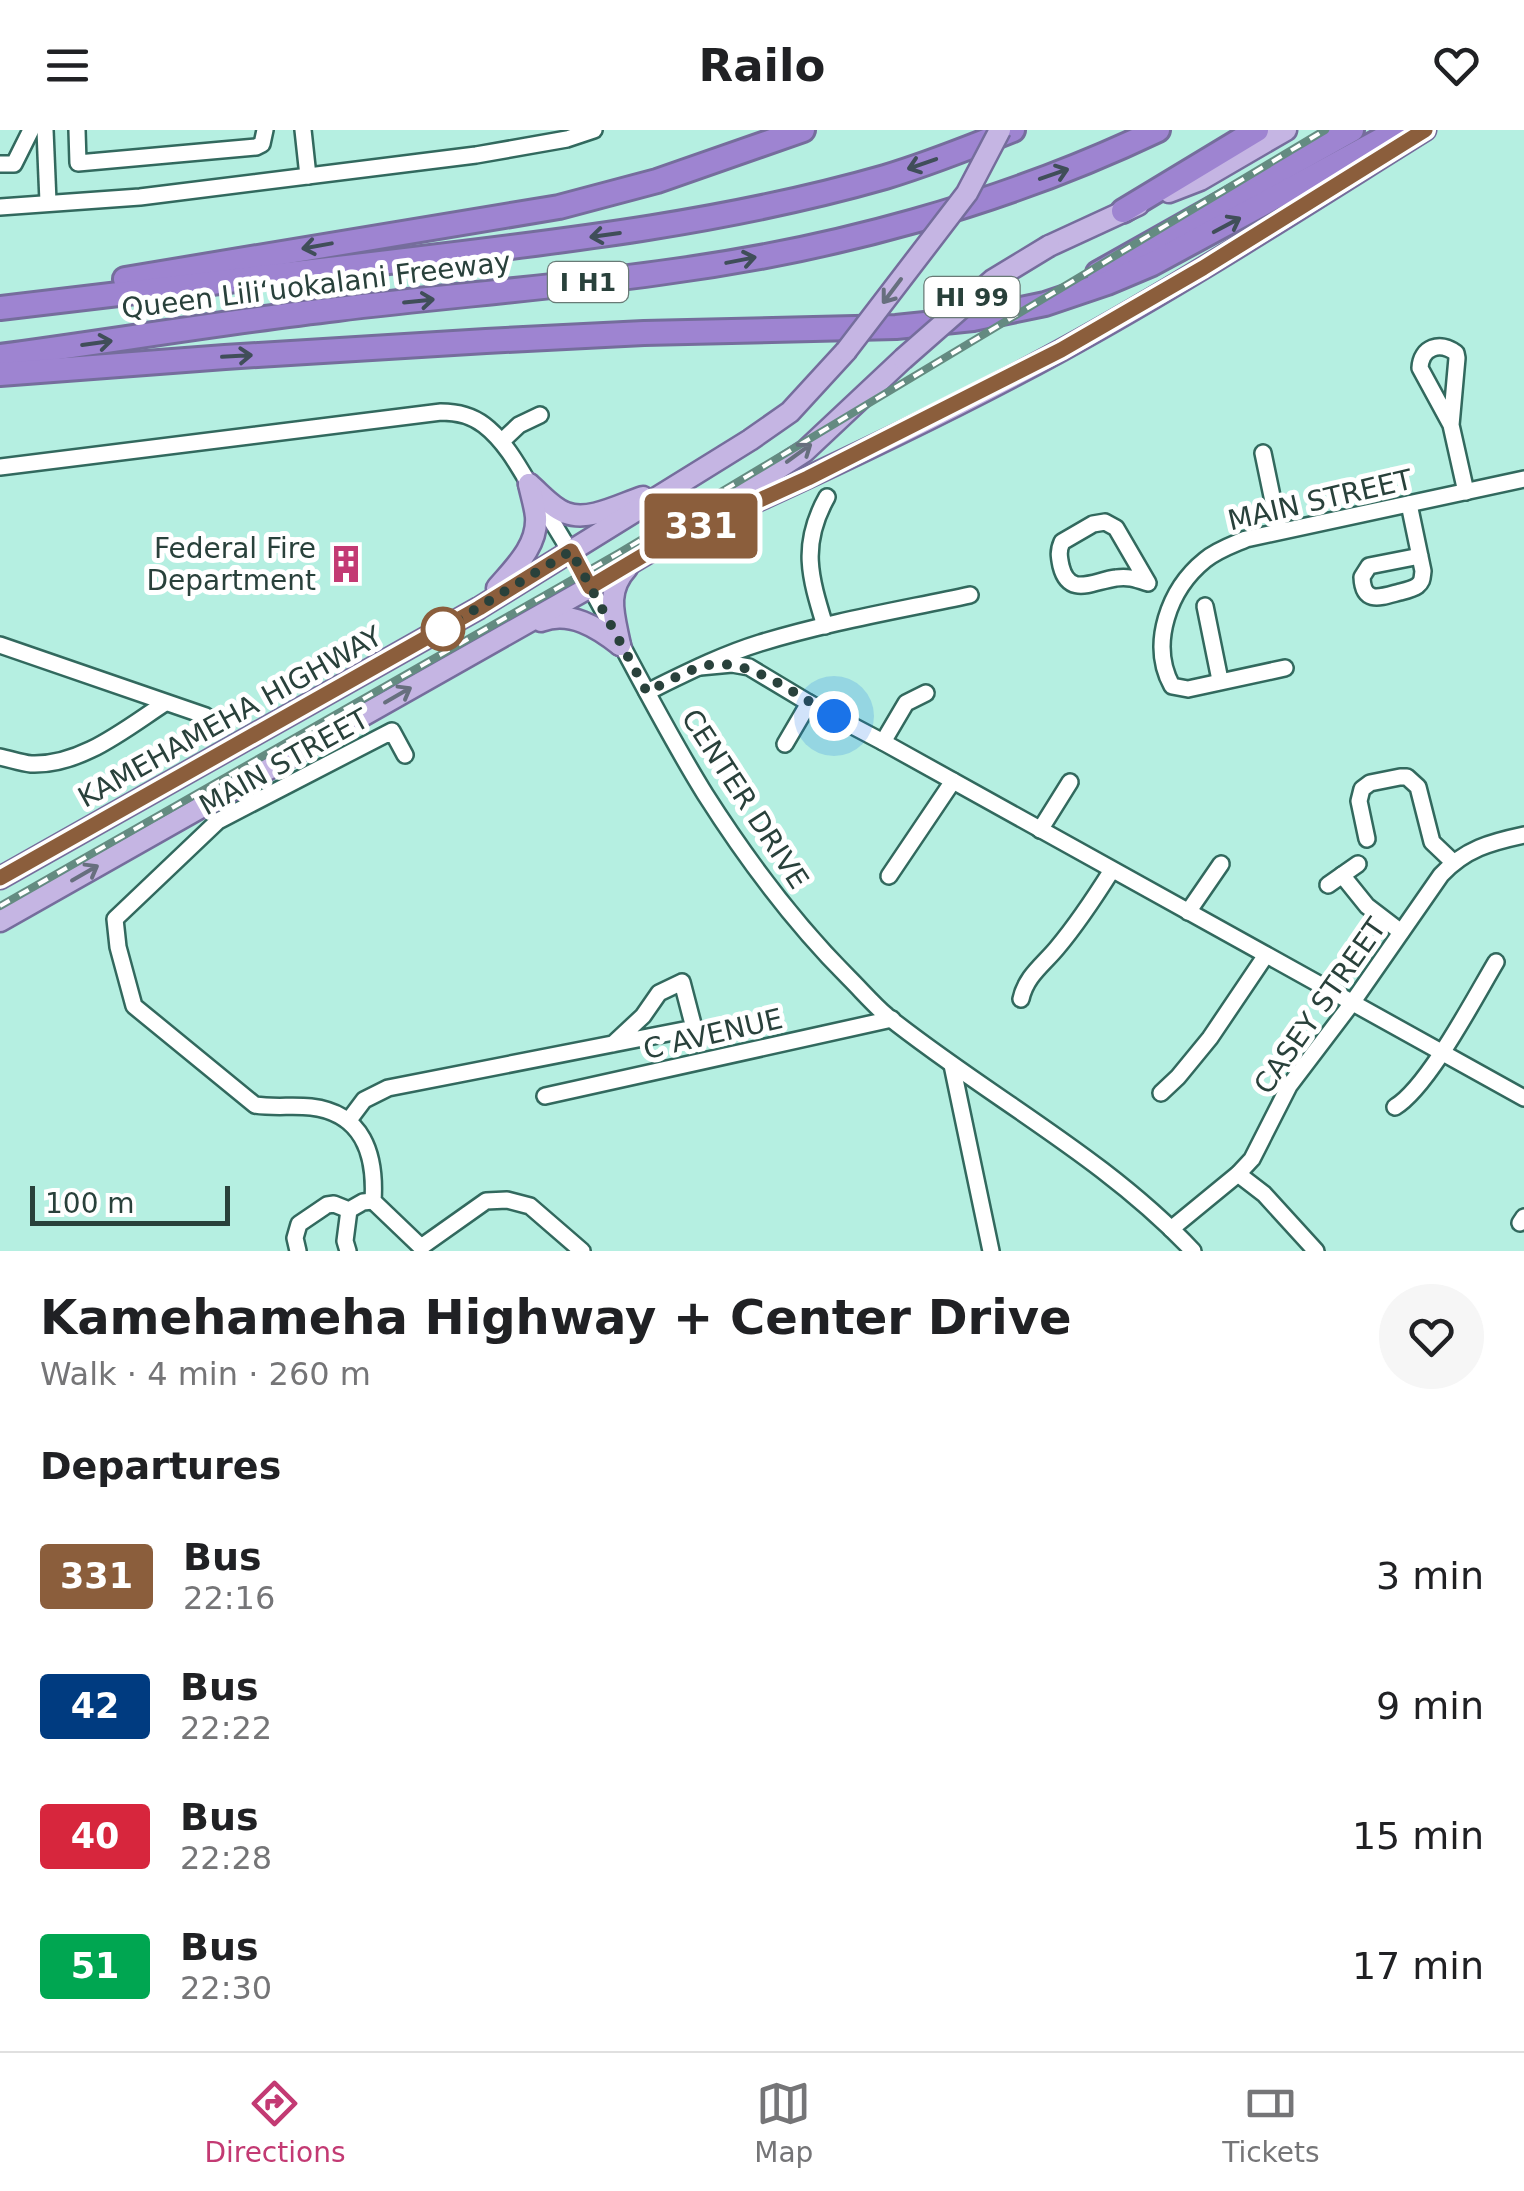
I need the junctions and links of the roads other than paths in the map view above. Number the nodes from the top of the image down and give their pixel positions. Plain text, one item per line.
1 (31, 130) edge
2 (45, 130) edge
3 (77, 130) edge
4 (265, 130) edge
5 (302, 130) edge
6 (594, 130) edge
7 (793, 130) edge
8 (803, 130) edge
9 (1000, 130) edge
10 (1015, 130) edge
11 (1158, 130) edge
12 (1257, 130) edge
13 (1286, 130) edge
14 (1352, 130) edge
15 (1398, 130) edge
16 (1424, 130) edge
17 (753, 148) junction
18 (0, 164) edge
19 (308, 176) junction
20 (967, 193) junction
21 (48, 202) junction
22 (0, 206) edge
23 (1123, 211) junction
24 (0, 300) edge
25 (0, 308) edge
26 (973, 319) junction
27 (0, 356) edge
28 (0, 374) edge
29 (540, 415) dead end
30 (1451, 425) dead end
31 (502, 442) junction
32 (1263, 453) dead end
33 (0, 467) edge
34 (1524, 479) edge
35 (529, 484) junction
36 (669, 490) junction
37 (1466, 492) junction
38 (826, 497) dead end
39 (1408, 504) junction
40 (1279, 530) junction
41 (659, 546) junction
42 (571, 551) junction
43 (1420, 556) dead end
44 (631, 562) junction
45 (1148, 583) junction
46 (590, 587) junction
47 (970, 595) dead end
48 (1174, 597) junction
49 (1205, 606) dead end
50 (479, 608) junction
51 (825, 626) junction
52 (502, 636) junction
53 (0, 645) edge
54 (620, 645) junction
55 (700, 666) junction
56 (1285, 668) dead end
57 (1220, 680) junction
58 (647, 692) junction
59 (926, 693) dead end
60 (165, 703) junction
61 (810, 703) junction
62 (206, 716) dead end
63 (882, 742) junction
64 (785, 744) dead end
65 (405, 755) dead end
66 (0, 757) edge
67 (953, 781) junction
68 (1070, 782) dead end
69 (1040, 830) junction
70 (1524, 835) edge
71 (1367, 839) dead end
72 (1454, 862) junction
73 (1221, 864) dead end
74 (1358, 864) dead end
75 (1112, 870) junction
76 (1342, 874) junction
77 (889, 876) dead end
78 (0, 878) edge
79 (1328, 884) dead end
80 (1188, 912) junction
81 (0, 921) edge
82 (1401, 932) junction
83 (1266, 955) junction
84 (1496, 962) dead end
85 (1021, 999) dead end
86 (1352, 1004) junction
87 (892, 1019) junction
88 (613, 1044) junction
89 (1441, 1053) junction
90 (952, 1065) junction
91 (1161, 1093) dead end
92 (544, 1096) dead end
93 (1524, 1098) edge
94 (1394, 1107) dead end
95 (349, 1120) junction
96 (1238, 1174) junction
97 (374, 1200) junction
98 (349, 1210) junction
99 (1170, 1228) junction
100 (298, 1251) edge
101 (348, 1251) edge
102 (582, 1251) edge
103 (992, 1251) edge
104 (1192, 1251) edge
105 (1316, 1251) edge

1 - 18 street
2 - 21 street
3 - 4 street
5 - 19 street
6 - 19 street
7 - 17 highway
8 - 17 highway
9 - 20 main road, bridge
10 - 20 main road, KAMEHAMEHA HIGHWAY / HI 99, bridge
10 -> 25 highway, Queen Liliʻuokalani Freeway / I H1
27 -> 11 highway, Queen Liliʻuokalani Freeway / I H1
12 - 23 highway
13 - 23 main road, HI 99
14 - 26 highway
26 -> 15 highway
16 - 41 main road
17 -> 24 highway
19 - 21 street
20 -> 36 main road, KAMEHAMEHA HIGHWAY / HI 99, bridge
21 - 22 street
41 -> 23 main road, HI 99, bridge
28 -> 26 highway
29 - 31 street
30 - 37 street
31 - 33 street, CENTER DRIVE
31 - 35 street, CENTER DRIVE
32 - 40 street
34 - 37 street, MAIN STREET
35 - 36 main road
35 - 42 street, CENTER DRIVE
35 - 50 main road
36 - 42 main road, KAMEHAMEHA HIGHWAY / HI 99
37 - 39 street, MAIN STREET
38 - 51 street
39 - 40 street, MAIN STREET
39 - 43 street
40 - 48 street, MAIN STREET
41 - 44 main road, HI 99
42 - 46 street, CENTER DRIVE
42 - 50 main road, KAMEHAMEHA HIGHWAY / HI 99
44 - 46 main road, HI 99
44 - 54 main road
45 - 45 street
45 - 48 street
46 - 52 main road, HI 99
46 - 54 street, CENTER DRIVE
47 - 51 street
48 - 57 street, MAIN STREET
49 - 57 street
50 - 78 main road, KAMEHAMEHA HIGHWAY / HI 99
51 - 55 street
52 - 54 main road
81 -> 52 main road, HI 99
53 - 60 street
54 - 58 street, CENTER DRIVE
55 - 58 street
55 - 61 street
56 - 57 street, MAIN STREET
58 - 87 street, CENTER DRIVE
59 - 63 street
60 - 62 street
60 - 66 street
61 - 63 street
61 - 64 street
63 - 67 street
65 - 95 street, MAIN STREET
67 - 69 street
67 - 77 street
68 - 69 street
69 - 75 street
70 - 72 street, CASEY STREET
71 - 72 street
72 - 82 street, CASEY STREET
73 - 80 street
74 - 76 street
75 - 80 street
75 - 85 street
76 - 79 street
76 - 82 street
80 - 83 street
82 - 86 street, CASEY STREET
83 - 86 street
83 - 91 street
84 - 89 street
86 - 89 street
86 - 96 street, CASEY STREET
87 - 90 street, CENTER DRIVE
87 - 92 street, C AVENUE
88 - 88 street, C AVENUE
88 - 95 street, C AVENUE
89 - 93 street
89 - 94 street
90 - 99 street, CENTER DRIVE
90 - 103 street
95 - 97 street
96 - 99 street, CASEY STREET
96 - 105 street
97 - 98 street
97 - 102 street
98 - 100 street
98 - 101 street
99 - 104 street, CENTER DRIVE

